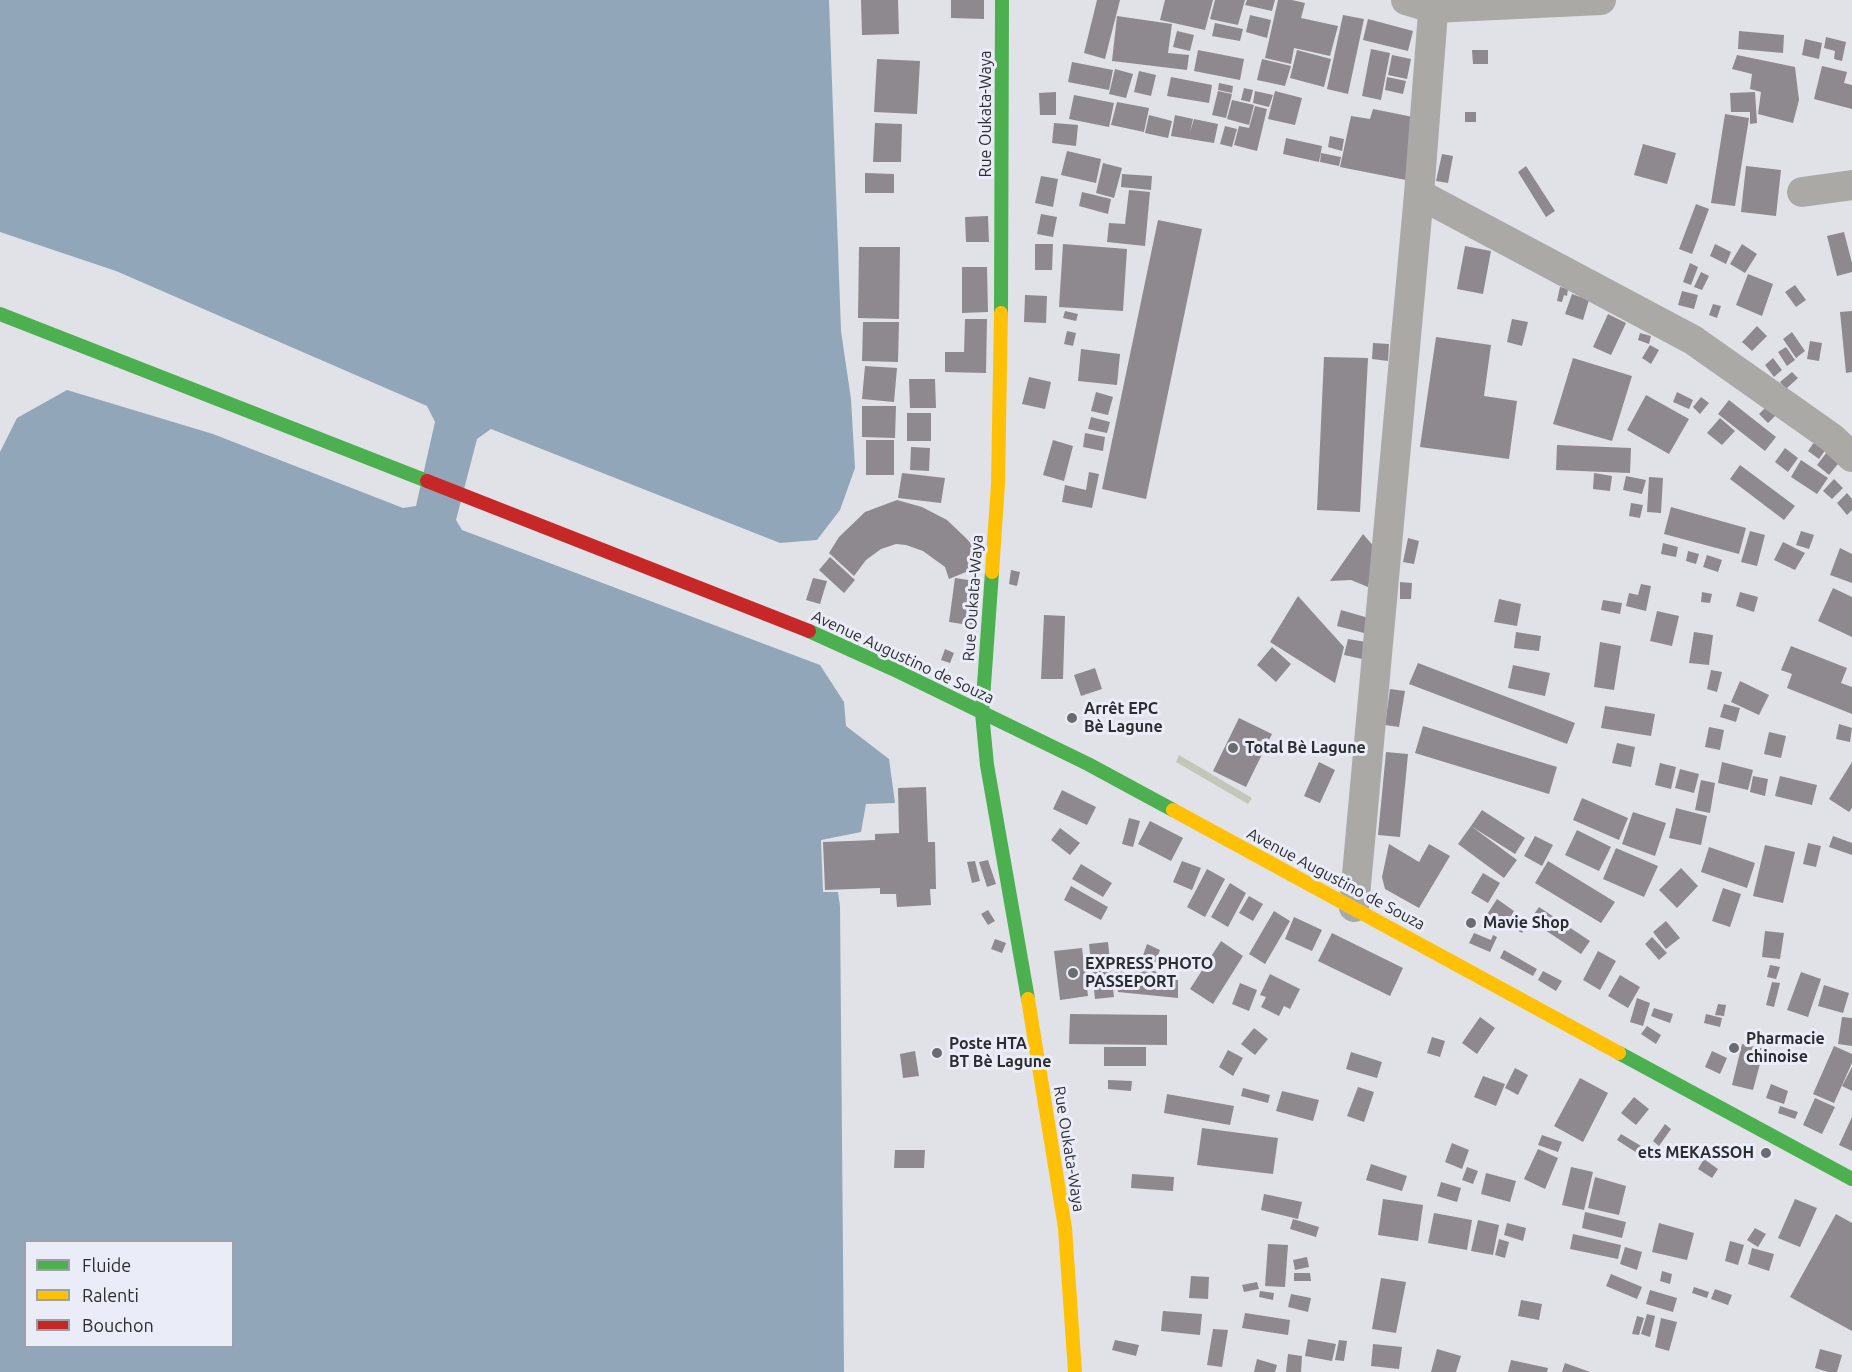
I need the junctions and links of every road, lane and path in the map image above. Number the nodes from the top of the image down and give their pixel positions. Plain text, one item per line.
1 (1002, 0) edge
2 (1601, 0) edge
3 (1424, 3) edge
4 (1852, 185) edge
5 (1802, 192) dead end
6 (1419, 194) junction
7 (0, 314) edge
8 (1852, 457) edge
9 (982, 713) junction
10 (1354, 907) junction
11 (1852, 1179) edge
12 (1075, 1372) edge

1 - 9 main road, Rue Oukata-Waya
2 - 3 street
3 - 6 street
4 - 5 street
6 - 8 street
6 - 10 street
7 - 9 main road, Avenue Augustino de Souza
9 - 10 main road, Avenue Augustino de Souza
9 - 12 main road, Rue Oukata-Waya
10 - 11 main road, Avenue Augustino de Souza

